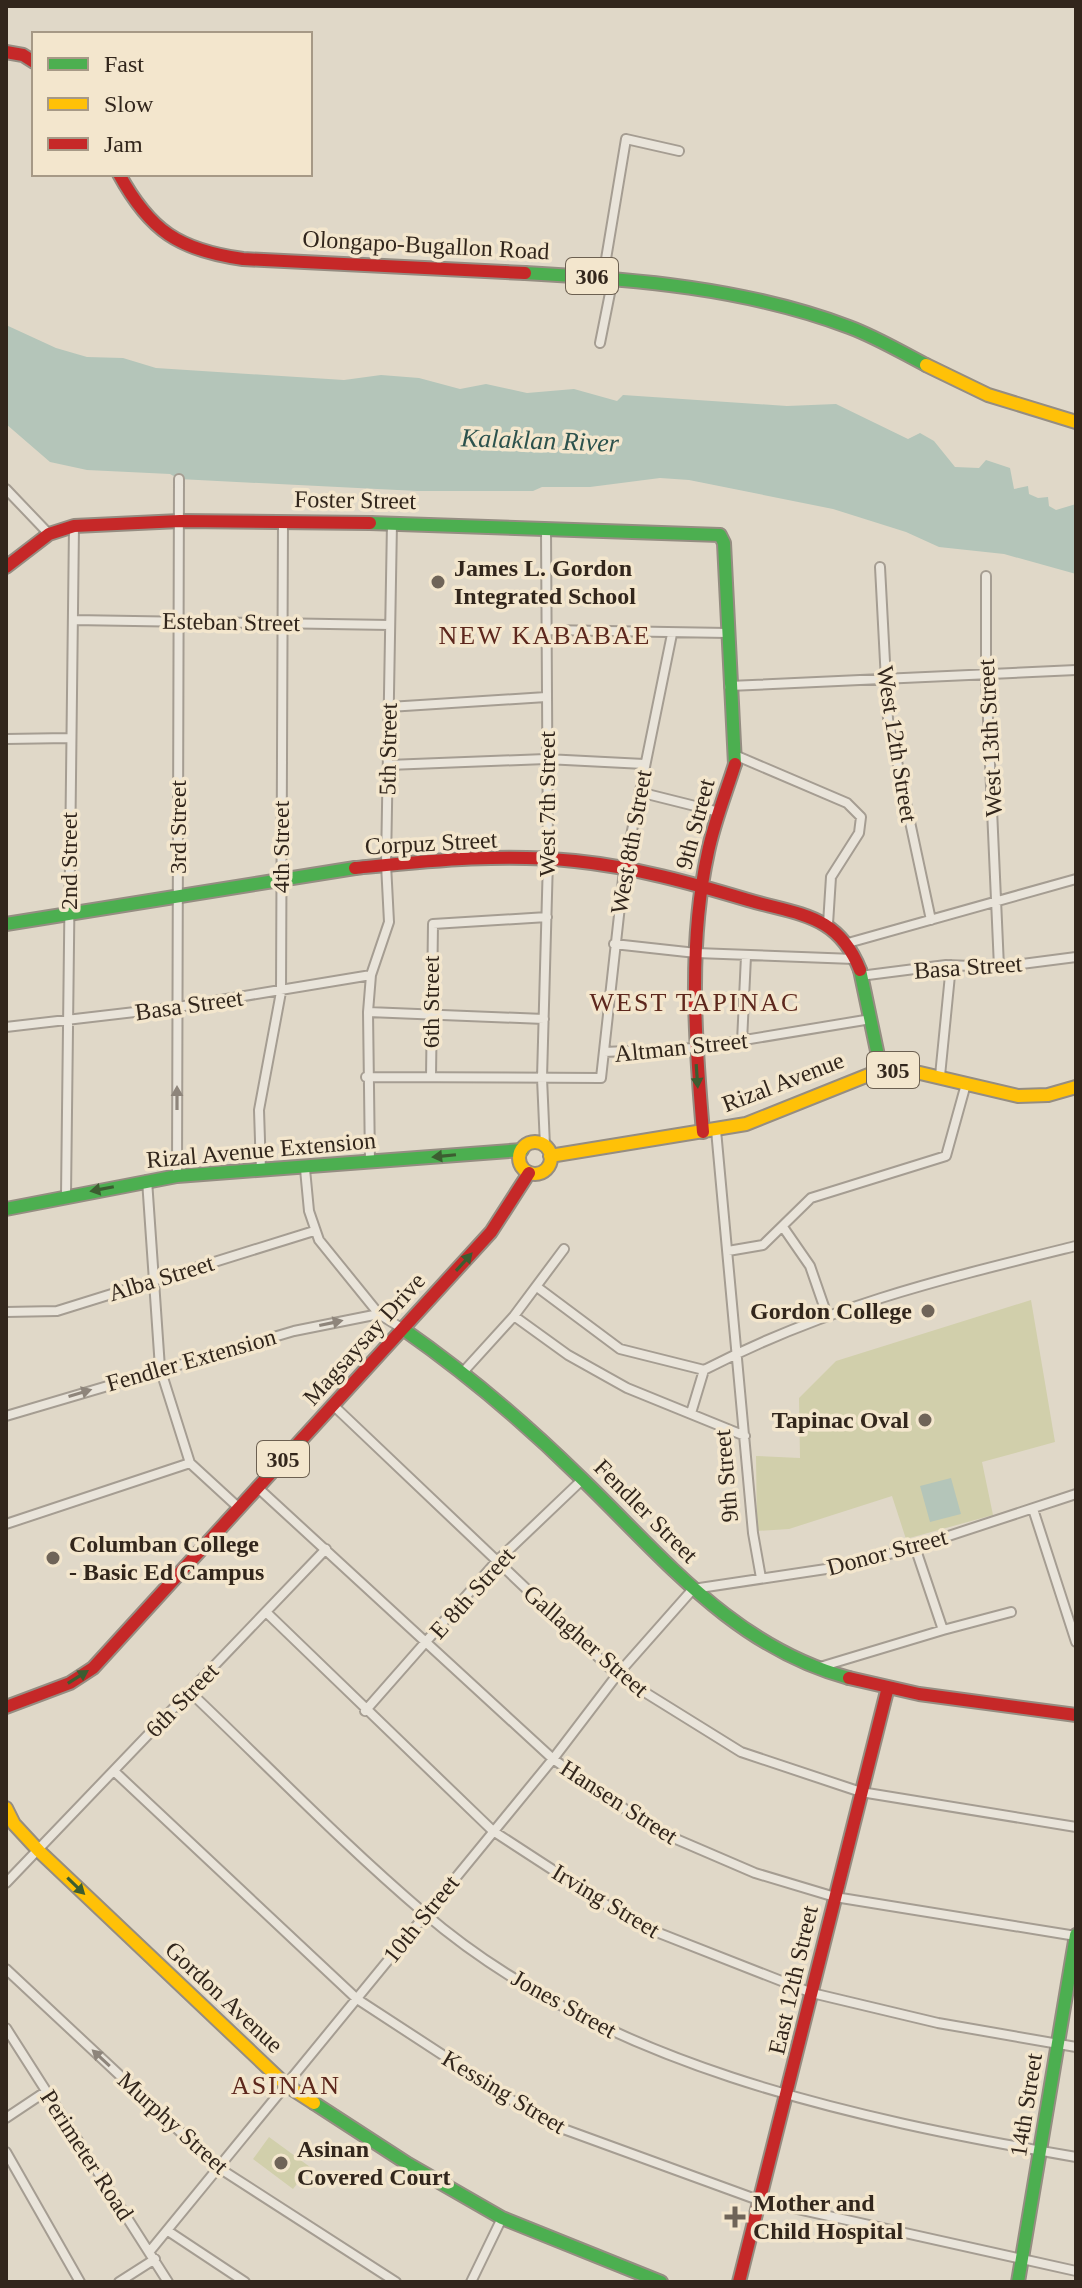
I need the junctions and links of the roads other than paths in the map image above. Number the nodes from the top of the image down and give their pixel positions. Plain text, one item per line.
1 (6, 52) edge
2 (32, 61) edge
3 (679, 151) dead end
4 (120, 176) edge
5 (608, 277) junction
6 (600, 343) dead end
7 (1076, 422) edge
8 (179, 479) dead end
9 (6, 489) edge
10 (180, 521) junction
11 (283, 521) junction
12 (392, 523) junction
13 (74, 526) junction
14 (546, 529) junction
15 (49, 534) junction
16 (715, 535) joint
17 (6, 567) edge
18 (880, 567) dead end
19 (986, 576) dead end
20 (73, 620) junction
21 (178, 620) junction
22 (283, 623) junction
23 (390, 625) junction
24 (546, 630) junction
25 (728, 633) junction
26 (672, 634) junction
27 (1076, 670) edge
28 (986, 674) junction
29 (884, 678) junction
30 (729, 686) junction
31 (546, 697) junction
32 (389, 707) junction
33 (69, 738) junction
34 (6, 739) edge
35 (737, 756) junction
36 (546, 759) junction
37 (644, 764) junction
38 (388, 765) junction
39 (639, 792) junction
40 (719, 812) junction
41 (548, 859) junction
42 (386, 864) junction
43 (624, 870) junction
44 (1076, 879) edge
45 (280, 880) junction
46 (702, 887) junction
47 (178, 896) junction
48 (998, 900) junction
49 (68, 915) junction
50 (547, 917) junction
51 (931, 920) junction
52 (6, 924) edge
53 (828, 924) junction
54 (848, 943) junction
55 (614, 944) junction
56 (696, 953) junction
57 (746, 956) junction
58 (1076, 957) edge
59 (854, 959) junction
60 (951, 965) junction
61 (999, 967) junction
62 (371, 975) junction
63 (860, 976) junction
64 (281, 992) junction
65 (178, 1007) junction
66 (368, 1012) junction
67 (432, 1016) junction
68 (544, 1019) junction
69 (871, 1019) junction
70 (67, 1023) junction
71 (6, 1027) edge
72 (742, 1042) junction
73 (696, 1048) junction
74 (604, 1052) junction
75 (881, 1070) junction
76 (940, 1076) junction
77 (366, 1077) junction
78 (431, 1077) junction
79 (542, 1078) junction
80 (966, 1084) junction
81 (1076, 1087) edge
82 (709, 1131) junction
83 (522, 1150) junction
84 (548, 1151) junction
85 (370, 1163) junction
86 (305, 1169) junction
87 (261, 1171) junction
88 (529, 1173) junction
89 (177, 1176) junction
90 (147, 1180) junction
91 (66, 1196) junction
92 (6, 1209) edge
93 (783, 1227) junction
94 (314, 1231) junction
95 (1076, 1246) edge
96 (564, 1249) dead end
97 (728, 1251) junction
98 (152, 1280) junction
99 (537, 1287) junction
100 (6, 1312) edge
101 (379, 1314) junction
102 (827, 1315) junction
103 (514, 1316) junction
104 (403, 1329) junction
105 (737, 1353) junction
106 (160, 1368) junction
107 (704, 1370) junction
108 (464, 1371) junction
109 (334, 1406) junction
110 (691, 1413) junction
111 (6, 1416) edge
112 (745, 1436) junction
113 (190, 1463) junction
114 (583, 1479) junction
115 (256, 1486) junction
116 (1076, 1494) edge
117 (239, 1508) junction
118 (1033, 1509) junction
119 (6, 1524) edge
120 (915, 1547) junction
121 (326, 1549) junction
122 (496, 1562) junction
123 (761, 1578) junction
124 (693, 1589) junction
125 (266, 1612) junction
126 (1011, 1612) dead end
127 (943, 1630) junction
128 (428, 1642) junction
129 (1076, 1642) edge
130 (819, 1667) junction
131 (617, 1675) junction
132 (888, 1687) junction
133 (190, 1692) junction
134 (6, 1707) edge
135 (365, 1711) junction
136 (1076, 1715) edge
137 (553, 1759) junction
138 (115, 1772) junction
139 (861, 1792) junction
140 (6, 1808) edge
141 (1076, 1827) edge
142 (493, 1831) junction
143 (39, 1851) junction
144 (6, 1883) edge
145 (835, 1897) junction
146 (424, 1914) junction
147 (1076, 1936) edge
148 (6, 1969) edge
149 (812, 1993) junction
150 (357, 1999) junction
151 (6, 2028) edge
152 (1058, 2044) junction
153 (1076, 2047) edge
154 (286, 2085) junction
155 (45, 2092) junction
156 (788, 2095) junction
157 (6, 2118) edge
158 (1041, 2151) junction
159 (6, 2152) edge
160 (1076, 2157) edge
161 (219, 2168) junction
162 (761, 2201) junction
163 (502, 2218) junction
164 (168, 2231) junction
165 (152, 2255) junction
166 (1022, 2259) junction
167 (1076, 2271) edge
168 (80, 2282) edge
169 (119, 2282) edge
170 (168, 2282) edge
171 (245, 2282) edge
172 (396, 2282) edge
173 (471, 2282) edge
174 (661, 2282) edge
175 (739, 2282) edge
176 (1018, 2282) edge

1 - 2 main road
3 - 5 street
4 - 5 main road, Olongapo-Bugallon Road / 306
5 - 6 street
5 - 7 main road, Olongapo-Bugallon Road / 306
8 - 10 street, 3rd Street
9 - 15 street
10 - 11 main road, Foster Street
10 - 13 main road, Foster Street
10 - 21 street, 3rd Street
11 - 12 main road, Foster Street
11 - 22 street, 4th Street
12 - 14 main road, Foster Street
12 - 23 street, 5th Street
13 - 15 main road, Foster Street
13 - 20 street, 2nd Street
14 - 16 main road, Foster Street
14 - 24 street, West 7th Street
15 - 17 main road, Foster Street
16 - 25 main road, 9th Street
18 - 29 street, West 12th Street
19 - 28 street, West 13th Street
20 - 21 street, Esteban Street
20 - 33 street, 2nd Street
21 - 22 street, Esteban Street
21 - 47 street, 3rd Street
22 - 23 street, Esteban Street
22 - 45 street, 4th Street
23 - 32 street, 5th Street
24 - 26 street
24 - 31 street, West 7th Street
25 - 26 street
25 - 30 main road, 9th Street
26 - 37 street, West 8th Street
27 - 28 street
28 - 29 street
28 - 48 street, West 13th Street
29 - 30 street
29 - 51 street, West 12th Street
30 - 35 main road, 9th Street
31 - 32 street
31 - 36 street, West 7th Street
32 - 38 street, 5th Street
33 - 34 street
33 - 49 street, 2nd Street
35 - 40 main road, 9th Street
35 - 53 street
36 - 37 street
36 - 38 street
36 - 41 street, West 7th Street
37 - 39 street, West 8th Street
38 - 42 street, 5th Street
39 - 40 street
39 - 43 street, West 8th Street
40 - 46 main road, 9th Street
41 - 42 main road, Corpuz Street
41 - 43 main road, Corpuz Street
41 - 50 street, West 7th Street
42 - 45 main road, Corpuz Street
42 - 62 street, 5th Street
43 - 46 main road, Corpuz Street
43 - 55 street, West 8th Street
44 - 48 street
45 - 47 main road, Corpuz Street
45 - 64 street, 4th Street
46 - 53 main road, Corpuz Street
46 - 56 main road, 9th Street
47 - 49 main road, Corpuz Street
47 - 65 street, 3rd Street
48 - 51 street
48 - 61 street, West 13th Street
49 - 52 main road, Corpuz Street
49 - 70 street, 2nd Street
50 - 67 street, 6th Street
50 - 68 street, West 7th Street
51 - 54 street
53 - 54 main road, Corpuz Street
54 - 59 main road, Corpuz Street
55 - 56 street
55 - 74 street, West 8th Street
56 - 57 street
56 - 73 main road, 9th Street
57 - 59 street
57 - 72 street
58 - 61 street, Basa Street
59 - 63 main road, Corpuz Street
60 - 61 street, Basa Street
60 - 63 street, Basa Street
60 - 76 street
62 - 64 street, Basa Street
62 - 66 street, 5th Street
63 - 69 main road, Corpuz Street
64 - 65 street, Basa Street
64 - 87 street, 4th Street
65 - 70 street, Basa Street
89 -> 65 street, 3rd Street
66 - 67 street
66 - 77 street, 5th Street
67 - 68 street
67 - 78 street, 6th Street
68 - 79 street, West 7th Street
69 - 72 street, Altman Street
69 - 75 main road, Corpuz Street
70 - 71 street, Basa Street
70 - 91 street, 2nd Street
72 - 73 street, Altman Street
73 - 74 street, Altman Street
73 -> 82 main road, 9th Street
74 - 79 street, Altman Street
75 - 76 main road, Rizal Avenue / 305
75 - 82 main road, Rizal Avenue / 305
76 - 80 main road, Rizal Avenue / 305
77 - 78 street, Altman Street
77 - 85 street, 5th Street
78 - 79 street, Altman Street
79 - 84 street, West 7th Street
80 - 81 main road, Rizal Avenue / 305
80 - 93 street
82 - 84 main road, Rizal Avenue / 305
82 - 97 street, 9th Street
83 - 84 main road, 305
83 -> 85 main road, Rizal Avenue Extension
83 - 88 main road
84 - 88 main road, 305
85 - 86 main road, Rizal Avenue Extension
86 - 87 main road, Rizal Avenue Extension
86 - 94 street, Fendler Street
87 - 89 main road, Rizal Avenue Extension
104 -> 88 main road, Magsaysay Drive / 305
89 - 90 main road, Rizal Avenue Extension
90 -> 91 main road, Rizal Avenue Extension
90 - 98 street
91 - 92 main road, Rizal Avenue Extension
93 - 97 street
93 - 102 street
94 - 98 street, Alba Street
94 - 101 street, Fendler Street
95 - 102 street
96 - 99 street
97 - 105 street, 9th Street
98 - 100 street, Alba Street
98 - 106 street
99 - 103 street
99 - 107 street
101 - 104 street, Fendler Street
106 -> 101 street, Fendler Extension
102 - 105 street
103 - 108 street
103 - 110 street
104 - 108 main road, Fendler Street
104 - 109 main road, Magsaysay Drive / 305
105 - 107 street
105 - 112 street, 9th Street
111 -> 106 street, Fendler Extension
106 - 113 street
107 - 110 street
108 - 114 main road, Fendler Street
109 - 115 main road, Magsaysay Drive / 305
109 - 122 street, Gallagher Street
110 - 112 street
112 - 123 street, 9th Street
113 - 117 street
113 - 119 street
114 - 122 street, E 8th Street
114 - 124 main road, Fendler Street
115 - 117 main road, Magsaysay Drive / 305
115 - 121 street, Hansen Street
116 - 118 street, Donor Street
134 -> 117 main road, Magsaysay Drive / 305
118 - 120 street, Donor Street
118 - 129 street
120 - 123 street, Donor Street
120 - 127 street
121 - 125 street, 6th Street
121 - 128 street, Hansen Street
122 - 128 street, E 8th Street
122 - 131 street, Gallagher Street
123 - 124 street, Donor Street
124 - 130 main road, Fendler Street
124 - 131 street, 10th Street
125 - 133 street, 6th Street
125 - 135 street, Irving Street
126 - 127 street
127 - 130 street
128 - 135 street, E 8th Street
128 - 137 street, Hansen Street
130 - 132 main road, Fendler Street
131 - 137 street, 10th Street
131 - 139 street, Gallagher Street
132 - 136 main road, Fendler Street
132 - 139 main road, East 12th Street
133 - 138 street, 6th Street
133 - 146 street, Jones Street
135 - 142 street, Irving Street
137 - 142 street, 10th Street
137 - 145 street, Hansen Street
138 - 143 street, 6th Street
138 - 150 street, Kessing Street
139 - 141 street, Gallagher Street
139 - 145 main road, East 12th Street
140 - 143 main road, Gordon Avenue
142 - 146 street, 10th Street
142 - 149 street, Irving Street
143 - 144 street, 6th Street
143 -> 154 main road, Gordon Avenue
145 - 147 street, Hansen Street
145 - 149 main road, East 12th Street
146 - 150 street, 10th Street
146 - 156 street, Jones Street
147 - 152 main road, 14th Street
161 -> 148 street, Murphy Street
149 - 152 street, Irving Street
149 - 156 main road, East 12th Street
150 - 154 street, 10th Street
150 - 162 street, Kessing Street
151 - 155 street, Perimeter Road
152 - 153 street, Irving Street
152 - 158 main road, 14th Street
154 - 161 street, 10th Street
154 - 163 main road, Gordon Avenue
155 - 157 street
155 - 165 street, Perimeter Road
156 - 158 street, Jones Street
156 - 162 main road, East 12th Street
158 - 160 street, Jones Street
158 - 166 main road, 14th Street
159 - 168 street
161 - 164 street, 10th Street
161 - 172 street, Murphy Street
162 - 166 street, Kessing Street
162 - 175 main road, East 12th Street
163 - 173 street
163 - 174 main road, Gordon Avenue
164 - 165 street, 10th Street
164 - 171 street
165 - 169 street, 10th Street
165 - 170 street, Perimeter Road
166 - 167 street, Kessing Street
166 - 176 main road, 14th Street

